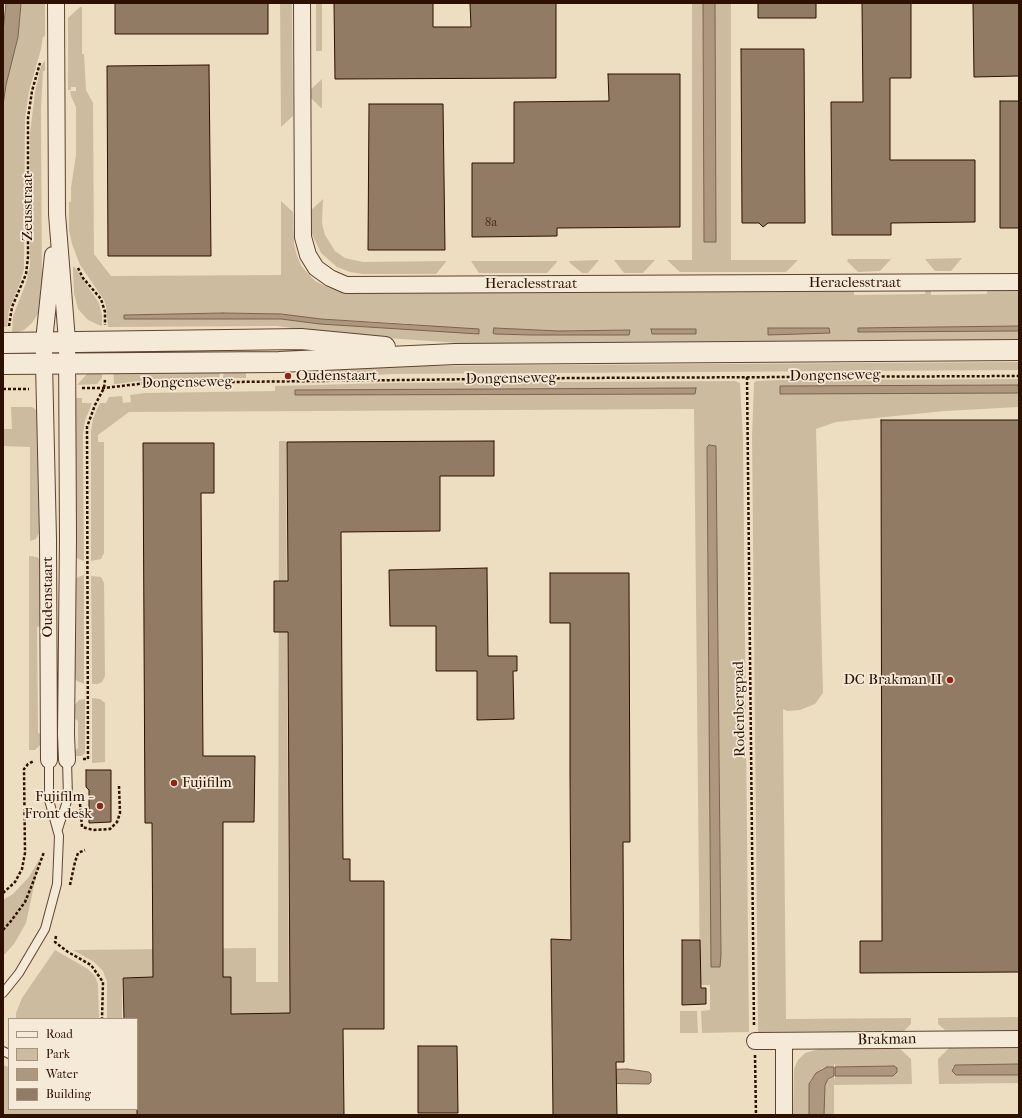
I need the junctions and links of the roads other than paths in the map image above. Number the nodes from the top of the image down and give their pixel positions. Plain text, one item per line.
1 (56, 3) edge
2 (302, 3) edge
3 (57, 214) junction
4 (1019, 282) edge
5 (44, 342) junction
6 (68, 342) junction
7 (6, 343) edge
8 (1019, 350) edge
9 (455, 354) junction
10 (44, 363) junction
11 (6, 364) edge
12 (67, 364) junction
13 (49, 760) joint
14 (67, 760) joint
15 (58, 829) junction
16 (3, 993) edge
17 (1019, 1039) edge
18 (755, 1041) road end
19 (784, 1042) junction
20 (784, 1115) edge

1 - 3 street, Zeusstraat
2 - 4 street, Heraclesstraat
3 - 5 street, Zeusstraat
3 - 6 street, Zeusstraat
5 - 6 street, Dongenseweg
5 - 7 street, Dongenseweg
5 - 10 street, Zeusstraat
6 - 9 street, Dongenseweg
6 - 12 street, Zeusstraat
8 - 9 street, Dongenseweg
9 - 12 street, Dongenseweg
10 - 11 street, Dongenseweg
10 - 12 street, Dongenseweg
10 - 13 street, Oudenstaart
12 - 14 street, Oudenstaart
13 - 15 lane, Oudenstaart
14 - 15 lane, Oudenstaart
15 - 16 lane, Oudenstaart
17 - 19 street, Brakman
18 - 19 street, Brakman
19 - 20 street

